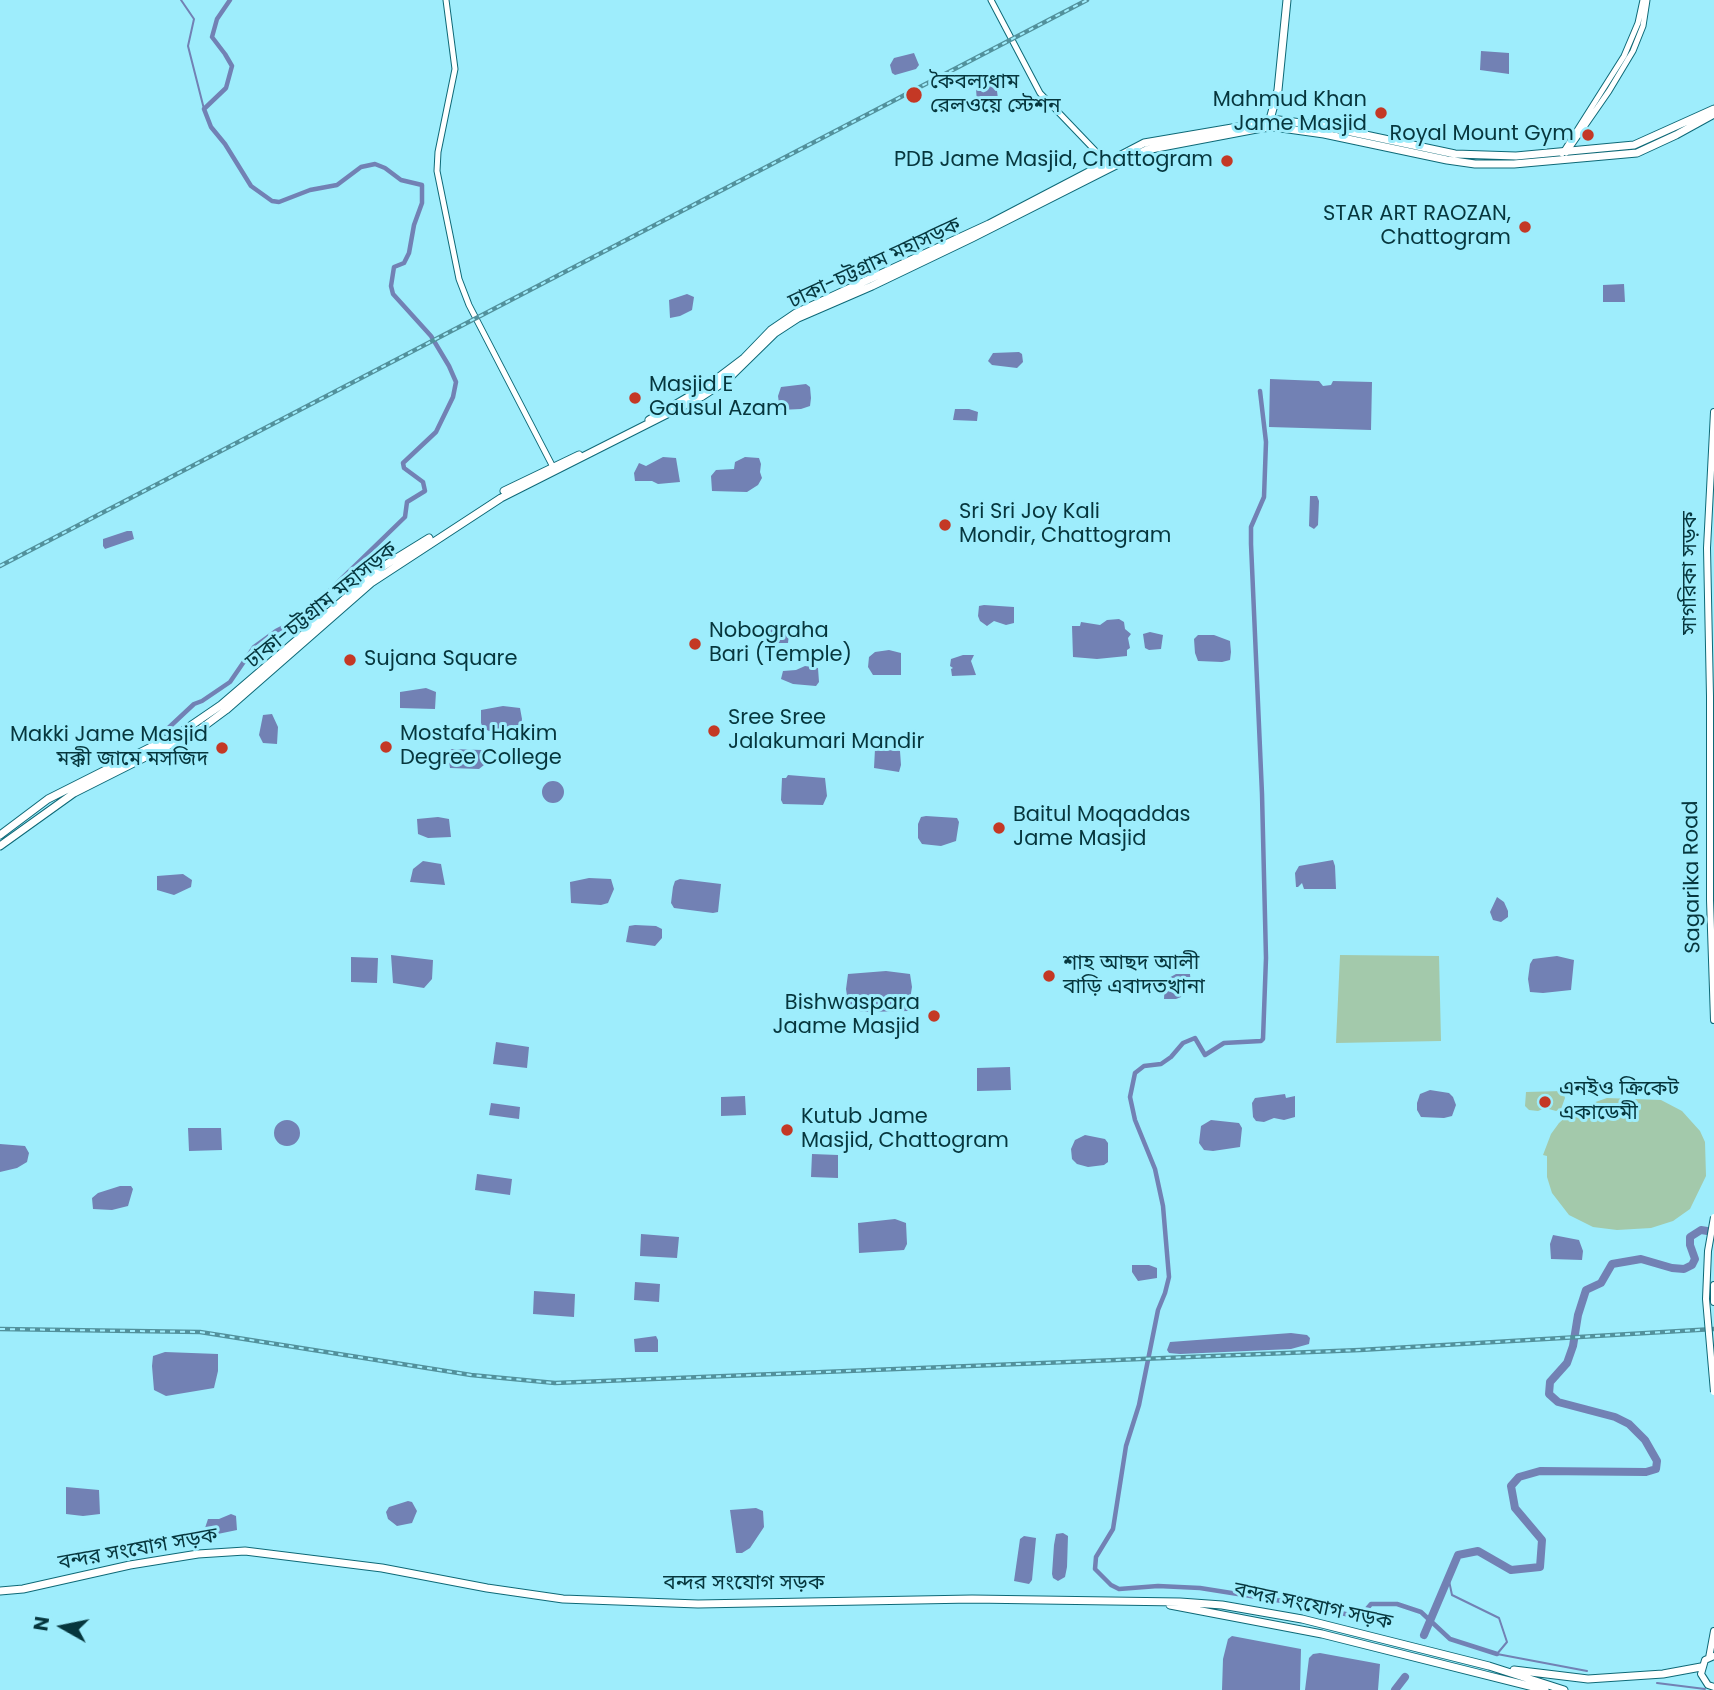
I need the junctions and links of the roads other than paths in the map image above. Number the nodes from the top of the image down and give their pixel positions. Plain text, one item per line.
1 (446, 0) edge
2 (991, 0) edge
3 (1287, 0) edge
4 (1645, 0) edge
5 (1714, 109) edge
6 (1714, 114) edge
7 (1269, 124) junction
8 (1563, 156) junction
9 (1109, 166) junction
10 (1714, 412) edge
11 (553, 467) junction
12 (426, 543) junction
13 (1710, 735) joint
14 (0, 835) edge
15 (0, 846) edge
16 (1712, 860) edge
17 (1712, 899) edge
18 (1712, 948) edge
19 (1714, 1020) edge
20 (1714, 1217) edge
21 (1714, 1285) edge
22 (1714, 1302) edge
23 (1714, 1392) edge
24 (0, 1591) edge
25 (1149, 1601) junction
26 (1714, 1631) edge
27 (1711, 1657) edge
28 (1489, 1666) junction
29 (1701, 1667) junction
30 (1711, 1687) edge
31 (1545, 1690) edge
32 (1564, 1690) edge

1 - 11 street
2 - 9 street
3 - 7 highway
4 - 8 street
5 - 8 highway
6 - 8 highway
7 - 8 highway
7 - 9 highway, ঢাকা-চট্টগ্রাম মহাসড়ক
9 - 11 highway, ঢাকা-চট্টগ্রাম মহাসড়ক
9 - 12 highway, ঢাকা-চট্টগ্রাম মহাসড়ক
10 - 13 main road, সাগরিকা সড়ক
11 - 12 highway, ঢাকা-চট্টগ্রাম মহাসড়ক
12 - 14 highway, ঢাকা-চট্টগ্রাম মহাসড়ক
12 - 15 highway, ঢাকা-চট্টগ্রাম মহাসড়ক
13 - 16 main road, Sagarika Road
16 - 17 main road, Sagarika Road
17 - 18 main road, Sagarika Road
18 - 19 main road, Sagarika Road
20 - 23 main road, bridge
21 - 22 main road
24 - 25 highway, বন্দর সংযোগ সড়ক
25 - 28 highway, বন্দর সংযোগ সড়ক
25 - 31 highway
26 - 27 main road
27 - 29 main road
28 - 29 highway
28 - 32 highway
29 - 30 main road

